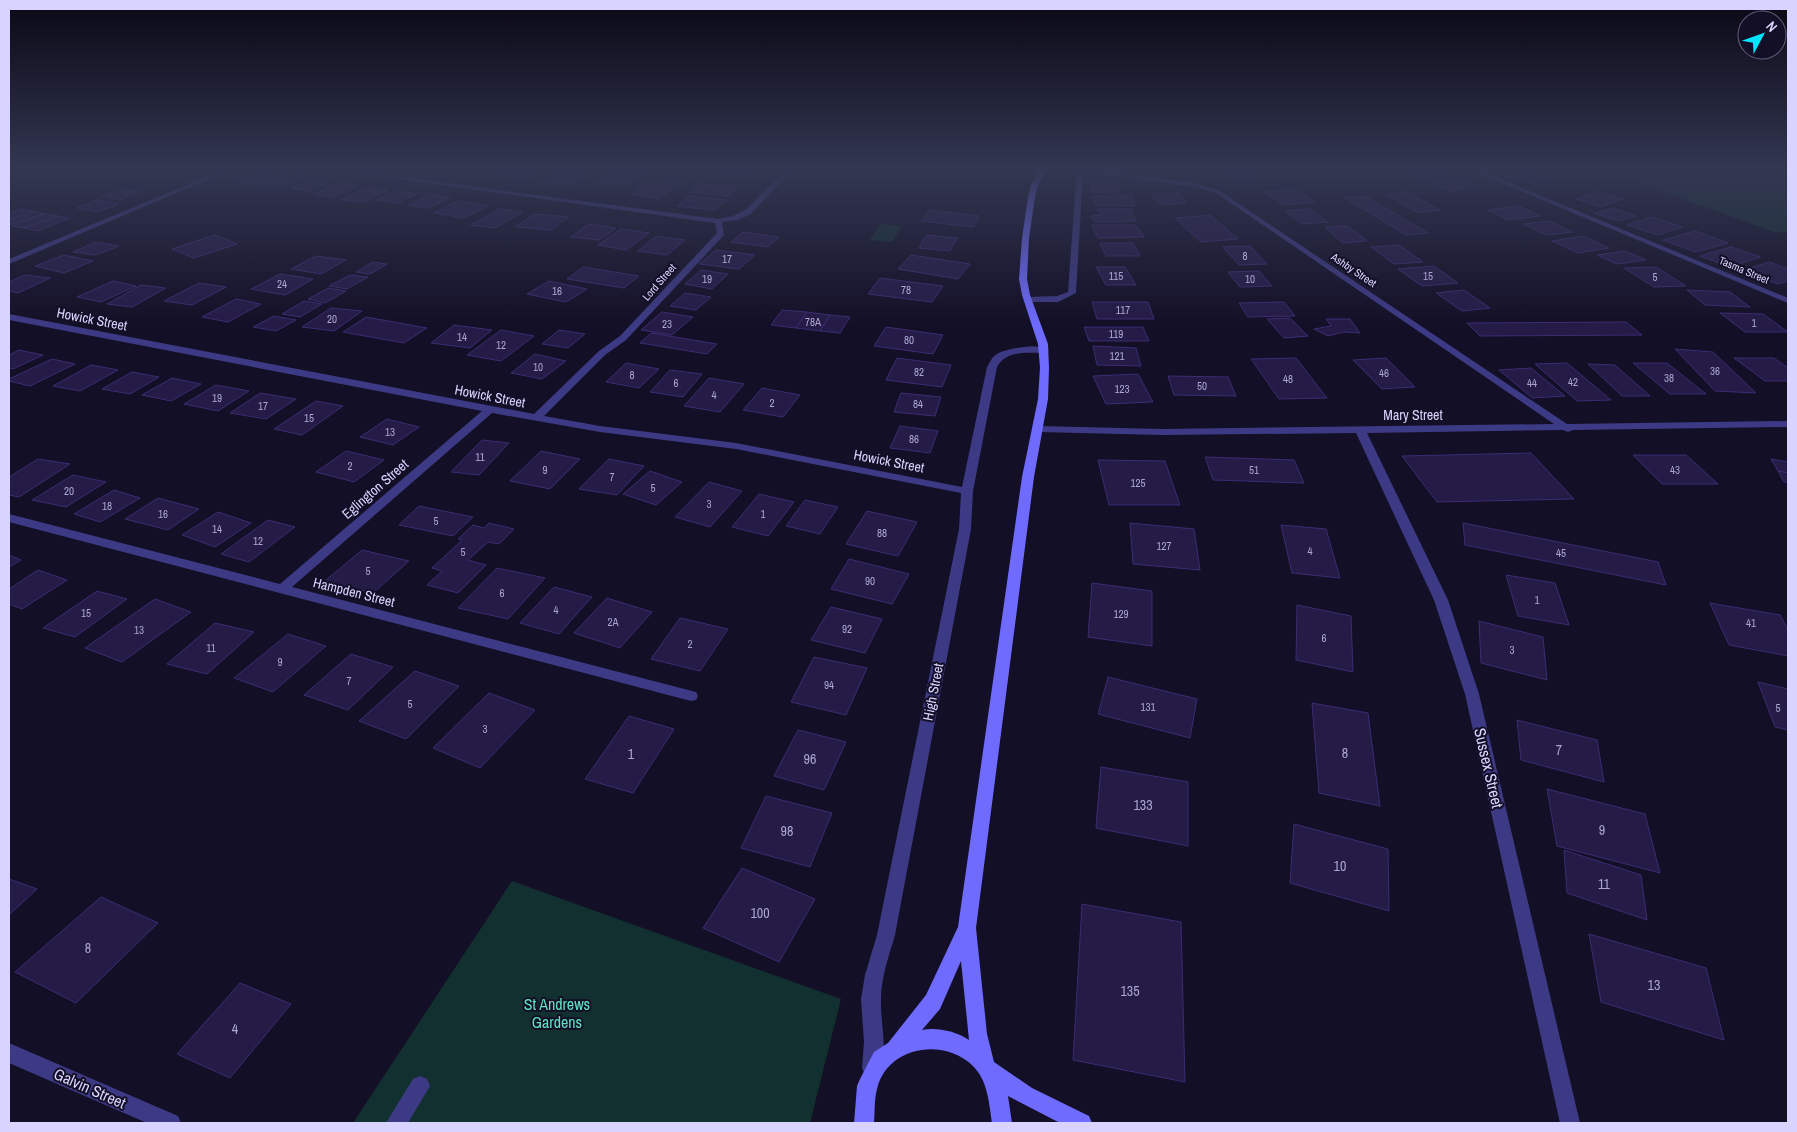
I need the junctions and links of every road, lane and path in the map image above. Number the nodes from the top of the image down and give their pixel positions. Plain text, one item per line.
1 (718, 220) edge
2 (107, 221) edge
3 (1028, 221) edge
4 (1076, 221) edge
5 (1261, 221) edge
6 (1596, 221) edge
7 (9, 262) edge
8 (1028, 300) junction
9 (1788, 301) edge
10 (10, 319) edge
11 (1044, 350) junction
12 (489, 410) junction
13 (536, 418) junction
14 (1788, 424) edge
15 (1038, 429) junction
16 (1360, 429) junction
17 (1568, 429) junction
18 (967, 491) junction
19 (9, 518) edge
20 (281, 590) junction
21 (691, 696) dead end
22 (967, 928) junction
23 (894, 1048) junction
24 (9, 1053) edge
25 (988, 1068) junction
26 (870, 1075) junction
27 (420, 1086) dead end
28 (171, 1123) edge
29 (396, 1123) edge
30 (864, 1123) edge
31 (1002, 1123) edge
32 (1082, 1123) edge
33 (1570, 1123) edge

1 - 13 street, Lord Street
2 - 7 street
3 - 8 main road
4 - 8 street
5 - 17 street, Ashby Street
6 - 9 street, Tasma Street
8 - 11 main road
10 - 12 street, Howick Street
11 - 15 main road
11 - 18 street, High Street
12 - 13 street, Howick Street
12 - 20 street, Eglington Street
13 - 18 street, Howick Street
14 - 17 street, Mary Street
15 - 16 street, Mary Street
15 - 22 main road
16 - 17 street, Mary Street
16 - 33 street, Sussex Street
18 - 26 street, High Street
19 - 20 street, Hampden Street
20 - 21 street, Hampden Street
22 - 23 main road
22 - 25 main road
23 - 25 main road
23 - 26 main road
24 - 28 street, Galvin Street
25 - 31 main road
25 - 32 main road
26 - 30 main road
27 - 29 street

